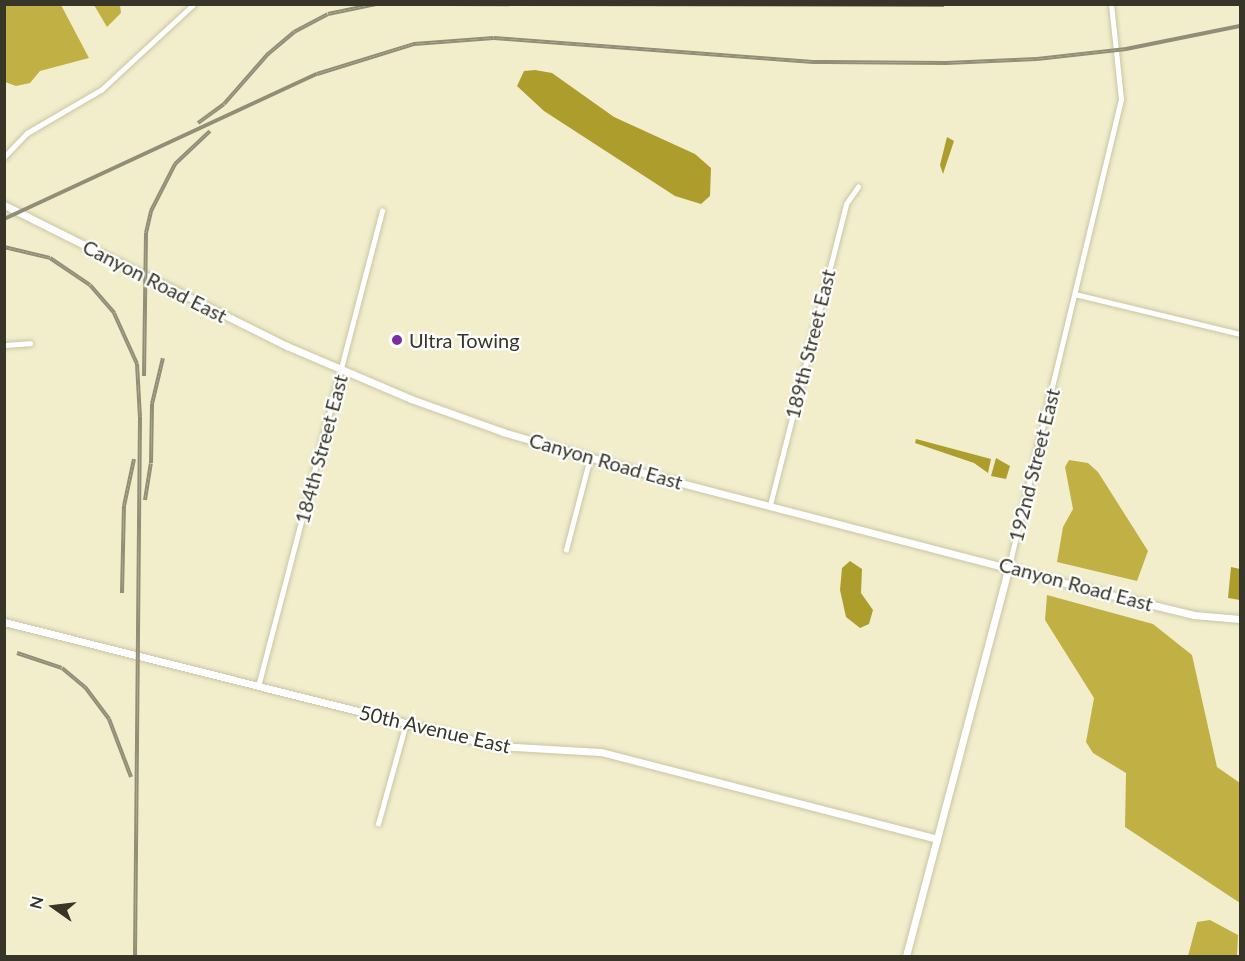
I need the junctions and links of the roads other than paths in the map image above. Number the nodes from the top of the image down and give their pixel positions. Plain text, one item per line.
1 (194, 4) edge
2 (1111, 4) edge
3 (4, 157) edge
4 (858, 187) dead end
5 (4, 205) edge
6 (382, 211) dead end
7 (1076, 294) junction
8 (1240, 334) edge
9 (30, 343) dead end
10 (4, 345) edge
11 (342, 370) junction
12 (590, 458) junction
13 (770, 505) junction
14 (566, 550) dead end
15 (1009, 566) junction
16 (1240, 619) edge
17 (4, 622) edge
18 (258, 687) junction
19 (406, 723) junction
20 (378, 824) dead end
21 (937, 839) junction
22 (906, 957) edge

1 - 3 street
2 - 7 street, 192nd Street East
4 - 13 street, 189th Street East
5 - 11 street, Canyon Road East
6 - 11 street, 184th Street East
7 - 8 street
7 - 15 street, 192nd Street East
9 - 10 street
11 - 12 street, Canyon Road East
11 - 18 street, 184th Street East
12 - 13 street, Canyon Road East
12 - 14 street
13 - 15 street, Canyon Road East
15 - 16 street, Canyon Road East
15 - 21 street, 192nd Street East
17 - 18 street, 50th Avenue East
18 - 19 street, 50th Avenue East
19 - 20 street
19 - 21 street, 50th Avenue East
21 - 22 street, 192nd Street East

